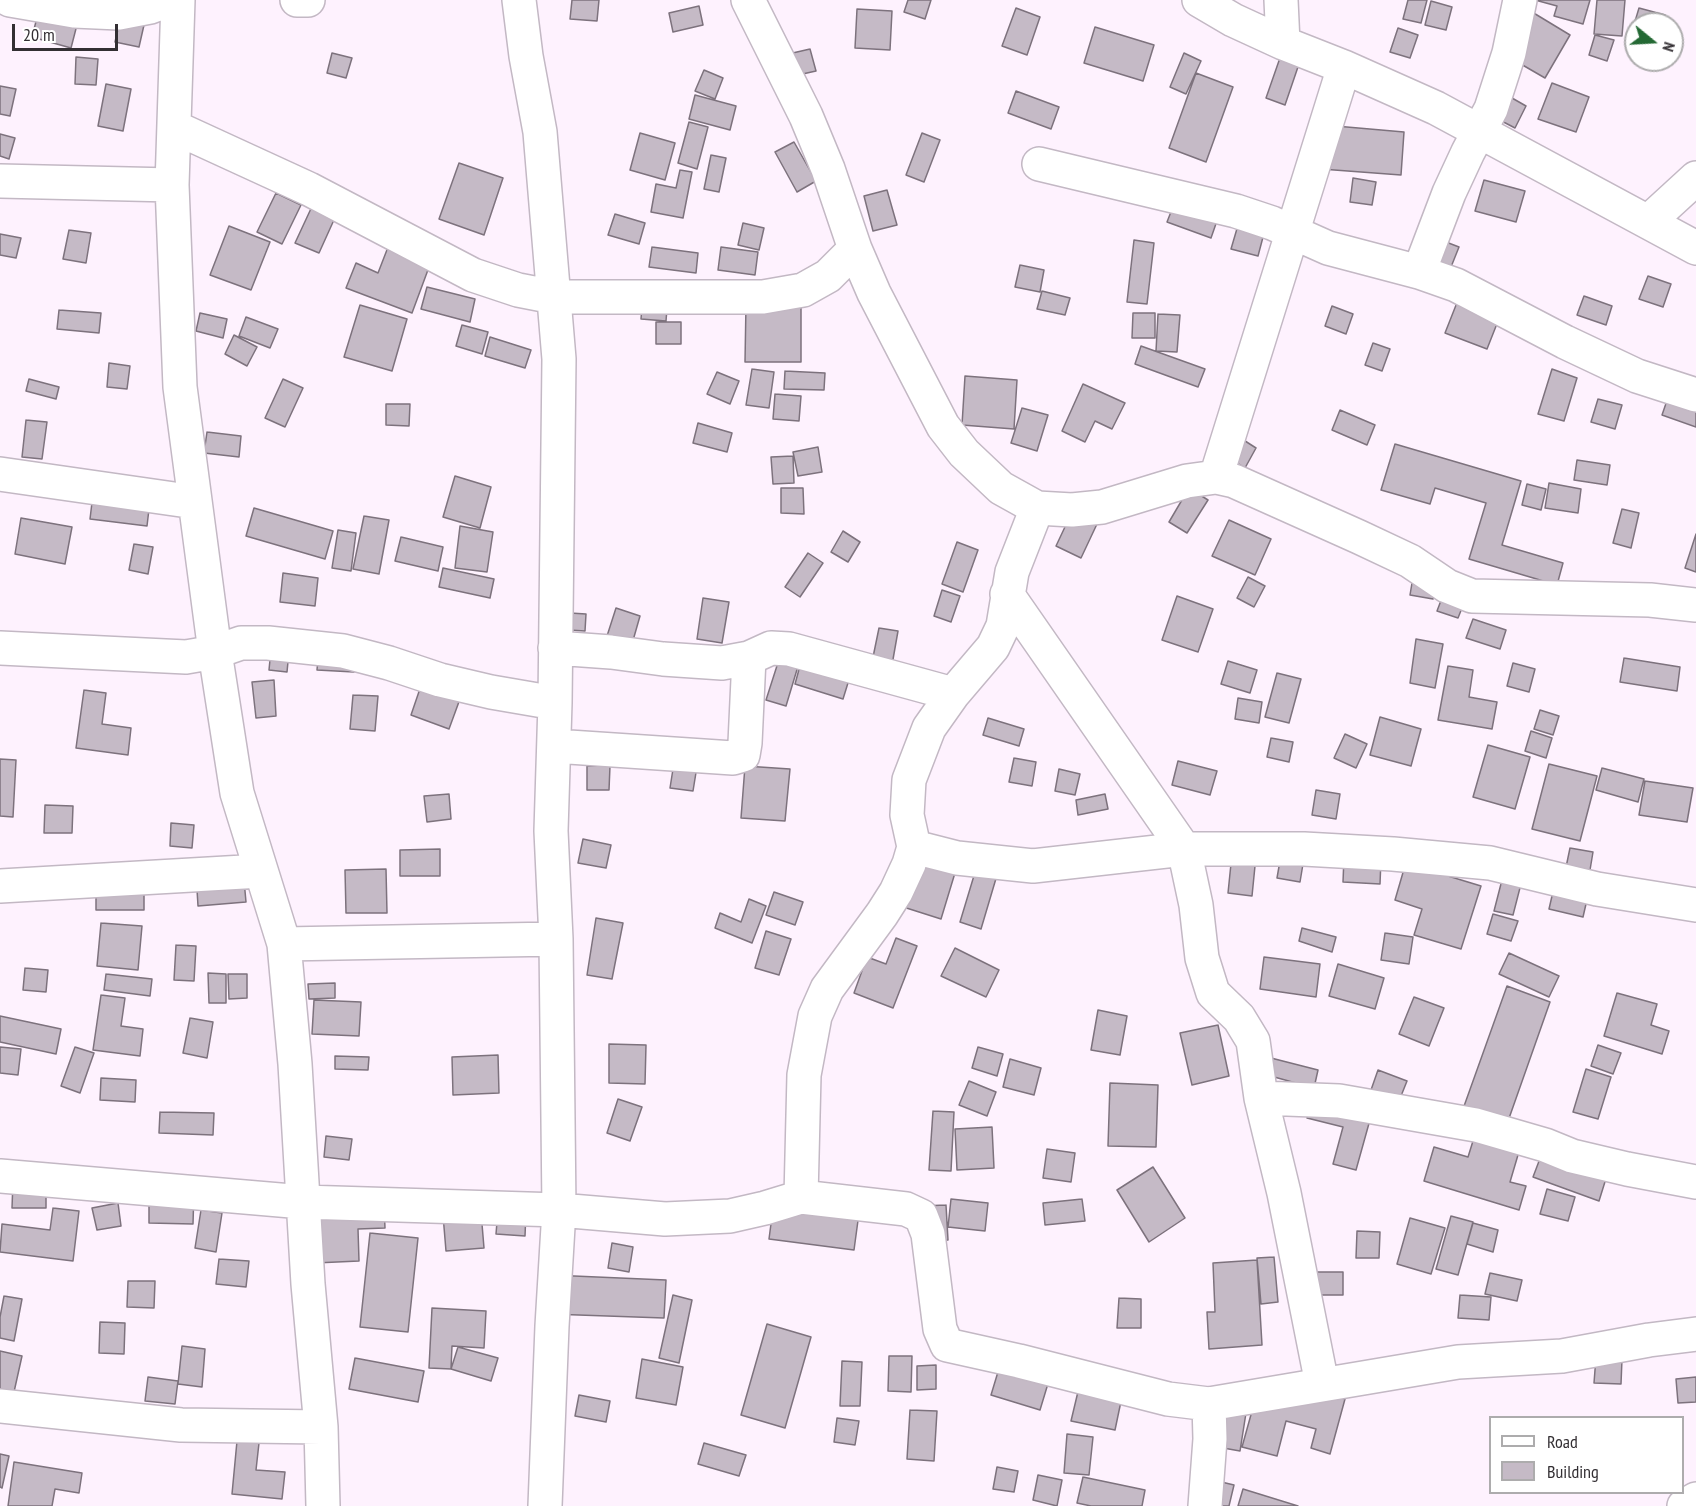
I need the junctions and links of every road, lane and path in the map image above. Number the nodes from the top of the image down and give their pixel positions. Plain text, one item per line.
1 (10, 0) edge
2 (169, 0) edge
3 (178, 0) edge
4 (297, 0) edge
5 (308, 0) edge
6 (519, 0) edge
7 (748, 0) edge
8 (1199, 0) edge
9 (1281, 0) edge
10 (1520, 0) edge
11 (1283, 43) junction
12 (1344, 67) junction
13 (174, 127) junction
14 (1479, 132) junction
15 (1039, 164) dead end
16 (1696, 178) edge
17 (0, 181) edge
18 (172, 185) junction
19 (1648, 222) junction
20 (1293, 232) junction
21 (1696, 248) edge
22 (855, 249) junction
23 (1419, 272) junction
24 (554, 297) junction
25 (1696, 395) edge
26 (0, 474) edge
27 (1216, 477) junction
28 (195, 502) junction
29 (1037, 508) junction
30 (1007, 594) junction
31 (1696, 605) edge
32 (0, 648) edge
33 (555, 648) junction
34 (215, 652) junction
35 (749, 658) junction
36 (953, 694) junction
37 (555, 703) junction
38 (554, 746) junction
39 (914, 847) junction
40 (1184, 849) junction
41 (261, 871) junction
42 (0, 886) edge
43 (1696, 906) edge
44 (556, 939) junction
45 (284, 944) junction
46 (1261, 1098) junction
47 (0, 1176) edge
48 (1696, 1182) edge
49 (801, 1197) junction
50 (303, 1202) junction
51 (559, 1210) junction
52 (1696, 1334) edge
53 (1322, 1384) junction
54 (1209, 1404) junction
55 (0, 1406) edge
56 (321, 1427) junction
57 (1696, 1499) edge
58 (323, 1506) edge
59 (545, 1506) edge
60 (1205, 1506) edge
61 (1684, 1506) edge

1 - 2 street
3 - 13 street
4 - 5 street
6 - 24 street
7 - 22 street
8 - 11 street
9 - 11 street
10 - 14 street
11 - 12 street
12 - 14 street
12 - 20 street
13 - 18 street
13 - 24 street
14 - 19 street
14 - 23 street
15 - 20 street
16 - 19 street
17 - 18 street
18 - 28 street
19 - 21 street
20 - 23 street
20 - 27 street
22 - 24 street
22 - 29 street
23 - 25 street
24 - 33 street
26 - 28 street
27 - 29 street
27 - 31 street
28 - 34 street
29 - 30 street
30 - 36 street
30 - 40 street
32 - 34 street
33 - 35 street
33 - 37 street
34 - 37 street
34 - 41 street
35 - 36 street
35 - 38 street
36 - 39 street
37 - 38 street
38 - 44 street
39 - 40 street
39 - 49 street
40 - 43 street
40 - 46 street
41 - 42 street
41 - 45 street
44 - 45 street
44 - 51 street
45 - 50 street
46 - 48 street
46 - 53 street
47 - 50 street
49 - 51 street
49 - 54 street
50 - 51 street
50 - 56 street
51 - 59 street
52 - 53 street
53 - 54 street
54 - 60 street
55 - 56 street
56 - 58 street
57 - 61 street

